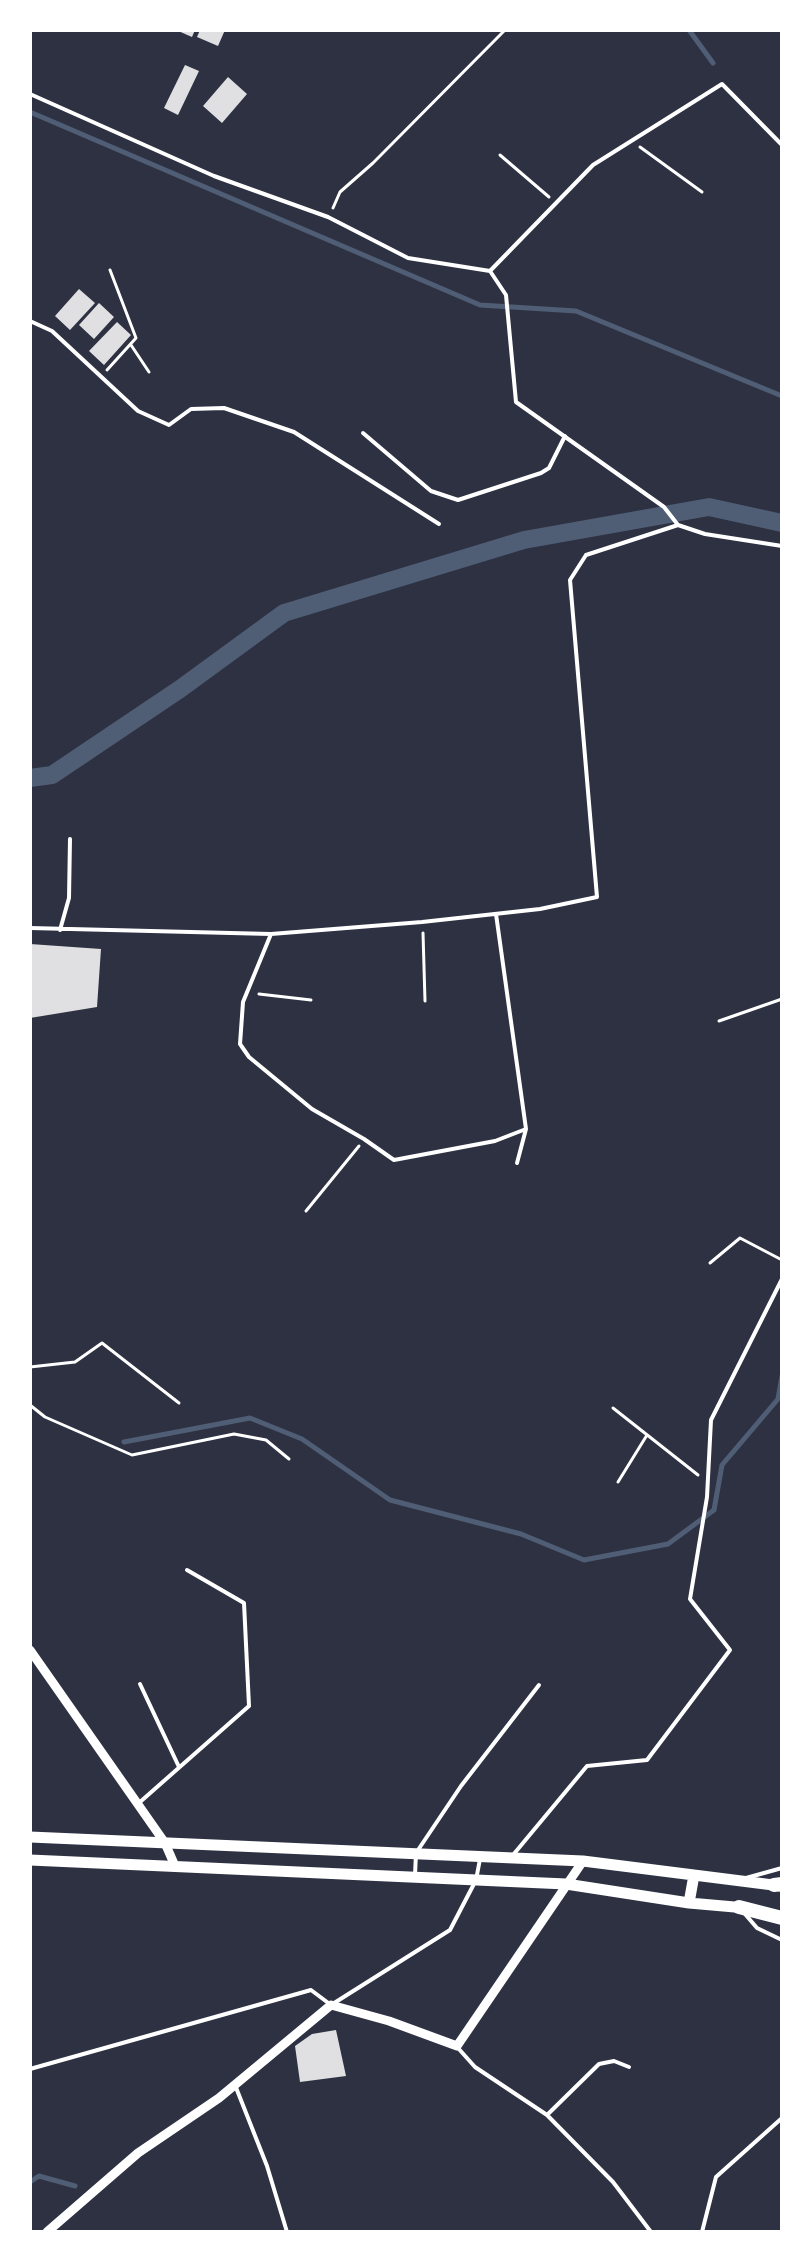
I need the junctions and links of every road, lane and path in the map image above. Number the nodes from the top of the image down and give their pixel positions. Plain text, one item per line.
1 (505, 30) edge
2 (30, 94) edge
3 (631, 141) junction
4 (782, 145) edge
5 (500, 155) dead end
6 (702, 192) dead end
7 (556, 203) junction
8 (328, 217) junction
9 (110, 270) dead end
10 (490, 271) junction
11 (30, 321) edge
12 (131, 345) junction
13 (149, 372) dead end
14 (101, 376) junction
15 (363, 433) dead end
16 (565, 436) junction
17 (439, 524) dead end
18 (678, 525) junction
19 (782, 546) edge
20 (70, 839) dead end
21 (496, 914) junction
22 (422, 922) junction
23 (30, 928) edge
24 (60, 930) junction
25 (271, 934) junction
26 (247, 993) junction
27 (782, 999) edge
28 (311, 1000) dead end
29 (425, 1001) dead end
30 (719, 1021) dead end
31 (526, 1129) junction
32 (364, 1139) junction
33 (517, 1163) dead end
34 (306, 1211) dead end
35 (782, 1260) edge
36 (710, 1263) dead end
37 (782, 1279) edge
38 (30, 1367) edge
39 (179, 1403) dead end
40 (30, 1405) edge
41 (613, 1408) dead end
42 (647, 1435) junction
43 (289, 1459) dead end
44 (618, 1482) dead end
45 (707, 1483) junction
46 (187, 1570) dead end
47 (30, 1650) edge
48 (140, 1684) dead end
49 (539, 1685) dead end
50 (179, 1767) junction
51 (138, 1804) junction
52 (30, 1837) edge
53 (165, 1843) junction
54 (416, 1853) junction
55 (480, 1857) junction
56 (511, 1858) junction
57 (30, 1860) edge
58 (583, 1861) junction
59 (175, 1866) junction
60 (782, 1868) edge
61 (694, 1875) junction
62 (415, 1878) junction
63 (476, 1880) junction
64 (731, 1882) junction
65 (566, 1884) junction
66 (779, 1885) edge
67 (689, 1903) junction
68 (739, 1907) junction
69 (782, 1916) edge
70 (782, 1940) edge
71 (331, 2005) junction
72 (457, 2046) junction
73 (629, 2067) dead end
74 (30, 2069) edge
75 (235, 2085) junction
76 (547, 2115) junction
77 (782, 2118) edge
78 (47, 2232) edge
79 (287, 2232) edge
80 (651, 2232) edge
81 (702, 2232) edge

1 - 8 path
2 - 8 lane
3 - 4 lane
3 - 6 path
3 - 7 lane
5 - 7 path
7 - 10 lane
8 - 10 lane
9 - 12 path
10 - 16 lane
11 - 14 lane
12 - 13 path
12 - 14 path
14 - 17 lane
15 - 16 lane
16 - 18 lane
18 - 19 lane
18 - 21 lane
20 - 24 lane
21 - 22 lane
21 - 31 lane
22 - 25 lane
22 - 29 path
23 - 24 lane
24 - 25 lane
25 - 26 lane
26 - 28 path
26 - 32 lane
27 - 30 path
31 - 32 lane
31 - 33 lane
32 - 34 path
35 - 36 path
37 - 45 lane
38 - 39 path
40 - 43 path
41 - 42 path
42 - 44 path
42 - 45 path
45 - 56 lane
46 - 50 lane
47 - 51 street
48 - 50 lane
49 - 54 lane
50 - 51 lane
51 - 53 street
52 - 53 main road
53 - 54 main road
53 - 59 street
54 - 55 main road
54 - 62 lane
55 - 56 main road
55 - 63 lane
56 - 58 main road
57 - 59 main road
58 - 61 main road
58 - 65 street
59 - 62 main road
60 - 64 lane
61 - 64 main road
61 - 67 main road
62 - 63 main road
63 - 65 main road
63 - 71 lane
64 - 66 main road
65 - 67 main road
65 - 72 street
67 - 68 main road
68 - 69 highway
68 - 70 lane
71 - 72 street
71 - 74 lane
71 - 75 street
72 - 76 lane
73 - 76 lane
75 - 78 street
75 - 79 lane
76 - 80 lane
77 - 81 lane

